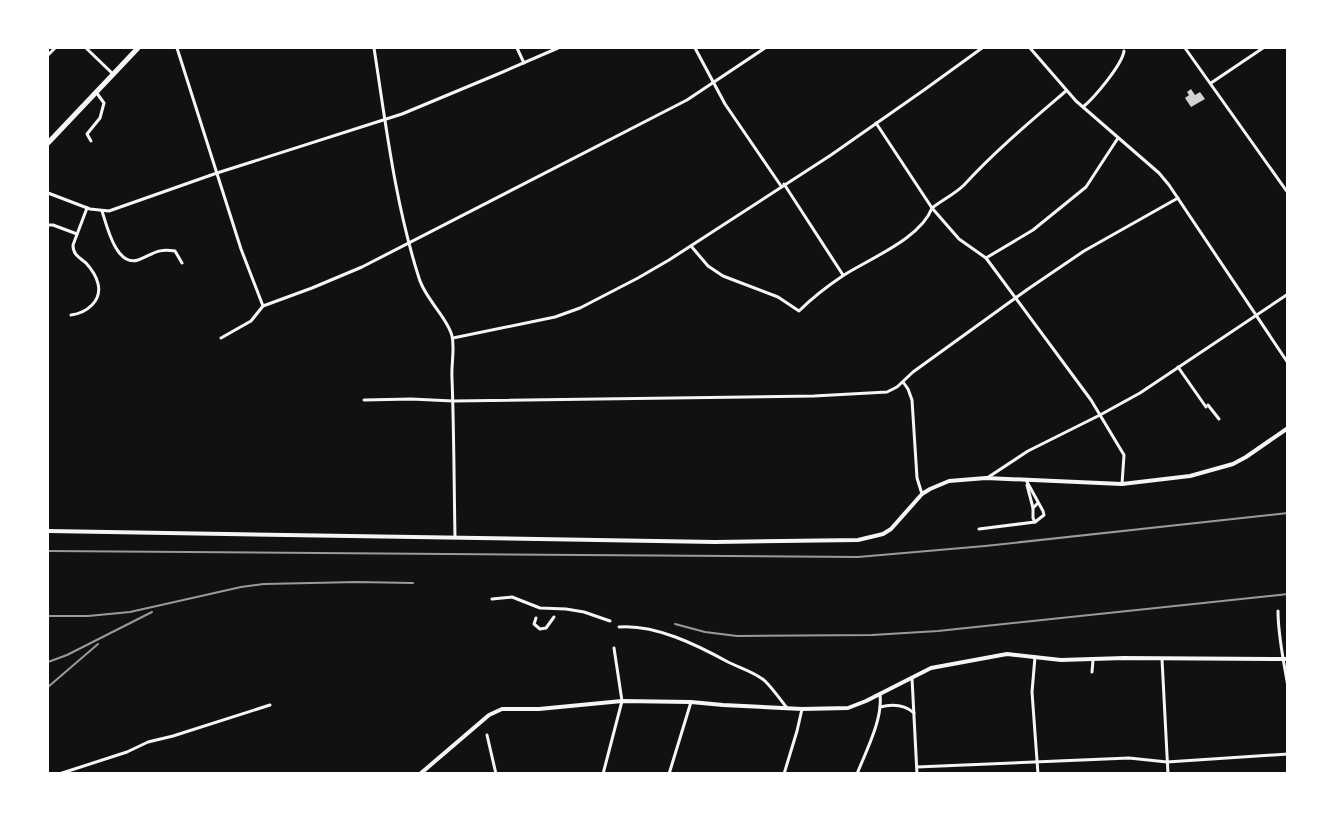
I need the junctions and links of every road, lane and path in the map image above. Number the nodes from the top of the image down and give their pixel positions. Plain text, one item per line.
1 (55, 48) edge
2 (86, 48) edge
3 (138, 48) edge
4 (177, 48) edge
5 (375, 48) edge
6 (517, 48) edge
7 (558, 48) edge
8 (695, 48) edge
9 (765, 48) edge
10 (982, 48) edge
11 (1030, 48) edge
12 (1185, 48) edge
13 (1263, 48) edge
14 (1124, 51) dead end
15 (48, 55) edge
16 (524, 63) junction
17 (112, 74) junction
18 (712, 83) junction
19 (1210, 83) junction
20 (1066, 91) junction
21 (96, 92) junction
22 (1083, 107) junction
23 (385, 120) junction
24 (876, 123) junction
25 (1118, 138) junction
26 (91, 141) dead end
27 (48, 143) edge
28 (217, 173) junction
29 (782, 185) junction
30 (48, 193) edge
31 (1288, 193) edge
32 (1178, 198) junction
33 (87, 208) junction
34 (932, 208) junction
35 (102, 211) junction
36 (48, 225) edge
37 (77, 234) junction
38 (408, 242) junction
39 (690, 246) junction
40 (986, 258) junction
41 (182, 263) dead end
42 (843, 275) junction
43 (1288, 294) edge
44 (1015, 299) junction
45 (263, 306) junction
46 (71, 315) dead end
47 (1256, 315) junction
48 (221, 338) dead end
49 (453, 338) junction
50 (1288, 363) edge
51 (1178, 367) junction
52 (902, 382) junction
53 (364, 400) dead end
54 (452, 401) junction
55 (1100, 415) junction
56 (1219, 419) dead end
57 (1288, 428) edge
58 (986, 478) junction
59 (1026, 479) junction
60 (1122, 484) junction
61 (922, 494) junction
62 (1038, 503) junction
63 (1033, 508) junction
64 (1036, 522) junction
65 (979, 529) dead end
66 (48, 531) edge
67 (454, 537) junction
68 (492, 599) dead end
69 (1278, 611) dead end
70 (554, 617) dead end
71 (536, 618) dead end
72 (610, 622) dead end
73 (619, 626) dead end
74 (614, 648) dead end
75 (1035, 657) junction
76 (1162, 659) junction
77 (1286, 659) edge
78 (1093, 660) junction
79 (1092, 672) dead end
80 (912, 678) junction
81 (1288, 688) edge
82 (880, 695) junction
83 (622, 701) junction
84 (691, 702) junction
85 (270, 705) dead end
86 (880, 706) junction
87 (787, 708) junction
88 (802, 709) junction
89 (914, 713) junction
90 (487, 735) dead end
91 (1288, 754) edge
92 (1166, 762) junction
93 (1038, 763) junction
94 (917, 767) junction
95 (59, 774) edge
96 (420, 774) edge
97 (496, 774) edge
98 (603, 774) edge
99 (669, 774) edge
100 (784, 774) edge
101 (857, 774) edge
102 (917, 774) edge
103 (1038, 774) edge
104 (1168, 774) edge

1 - 15 street
2 - 17 street
3 - 17 main road
4 - 28 street
5 - 23 street
6 - 16 street
7 - 16 street
8 - 18 street
9 - 18 street
10 - 24 street
11 - 20 street
12 - 19 street
13 - 19 street
14 - 22 street
16 - 23 street
17 - 21 main road
18 - 29 street
18 - 38 street
19 - 31 street
20 - 22 street
20 - 34 street
21 - 26 street
21 - 27 main road
22 - 25 street
23 - 28 street
23 - 38 street
24 - 29 street
24 - 34 street
25 - 32 street
25 - 40 street
28 - 35 street
28 - 45 street
29 - 39 street
29 - 42 street
30 - 33 street
32 - 44 street
32 - 47 street
33 - 35 street
33 - 37 street
34 - 40 street
34 - 42 street
35 - 41 street
36 - 37 street
37 - 46 street
38 - 45 street
38 - 49 street
39 - 42 street
39 - 49 street
40 - 44 street
43 - 47 street
44 - 52 street
44 - 55 street
45 - 48 street
47 - 50 street
47 - 51 street
49 - 54 street
51 - 55 street
51 - 56 street
52 - 54 street
52 - 61 street
53 - 54 street
54 - 67 street
55 - 58 street
55 - 60 street
57 - 60 street
58 - 59 street
58 - 61 street
59 - 60 street
59 - 62 street
59 - 63 street
61 - 67 street
62 - 63 street
62 - 64 street
63 - 64 street
64 - 65 street
66 - 67 street
68 - 72 street
69 - 77 street
70 - 71 street
73 - 87 street
74 - 83 street
75 - 78 street
75 - 80 street
75 - 93 street
76 - 77 street
76 - 78 street
76 - 92 street
77 - 81 street
78 - 79 street
80 - 82 street
80 - 89 street
82 - 86 street
82 - 88 street
83 - 84 street
83 - 96 street
83 - 98 street
84 - 87 street
84 - 99 street
85 - 95 street
86 - 89 street
86 - 101 street
87 - 88 street
88 - 100 street
89 - 94 street
90 - 97 street
91 - 92 street
92 - 93 street
92 - 104 street
93 - 94 street
93 - 103 street
94 - 102 street

